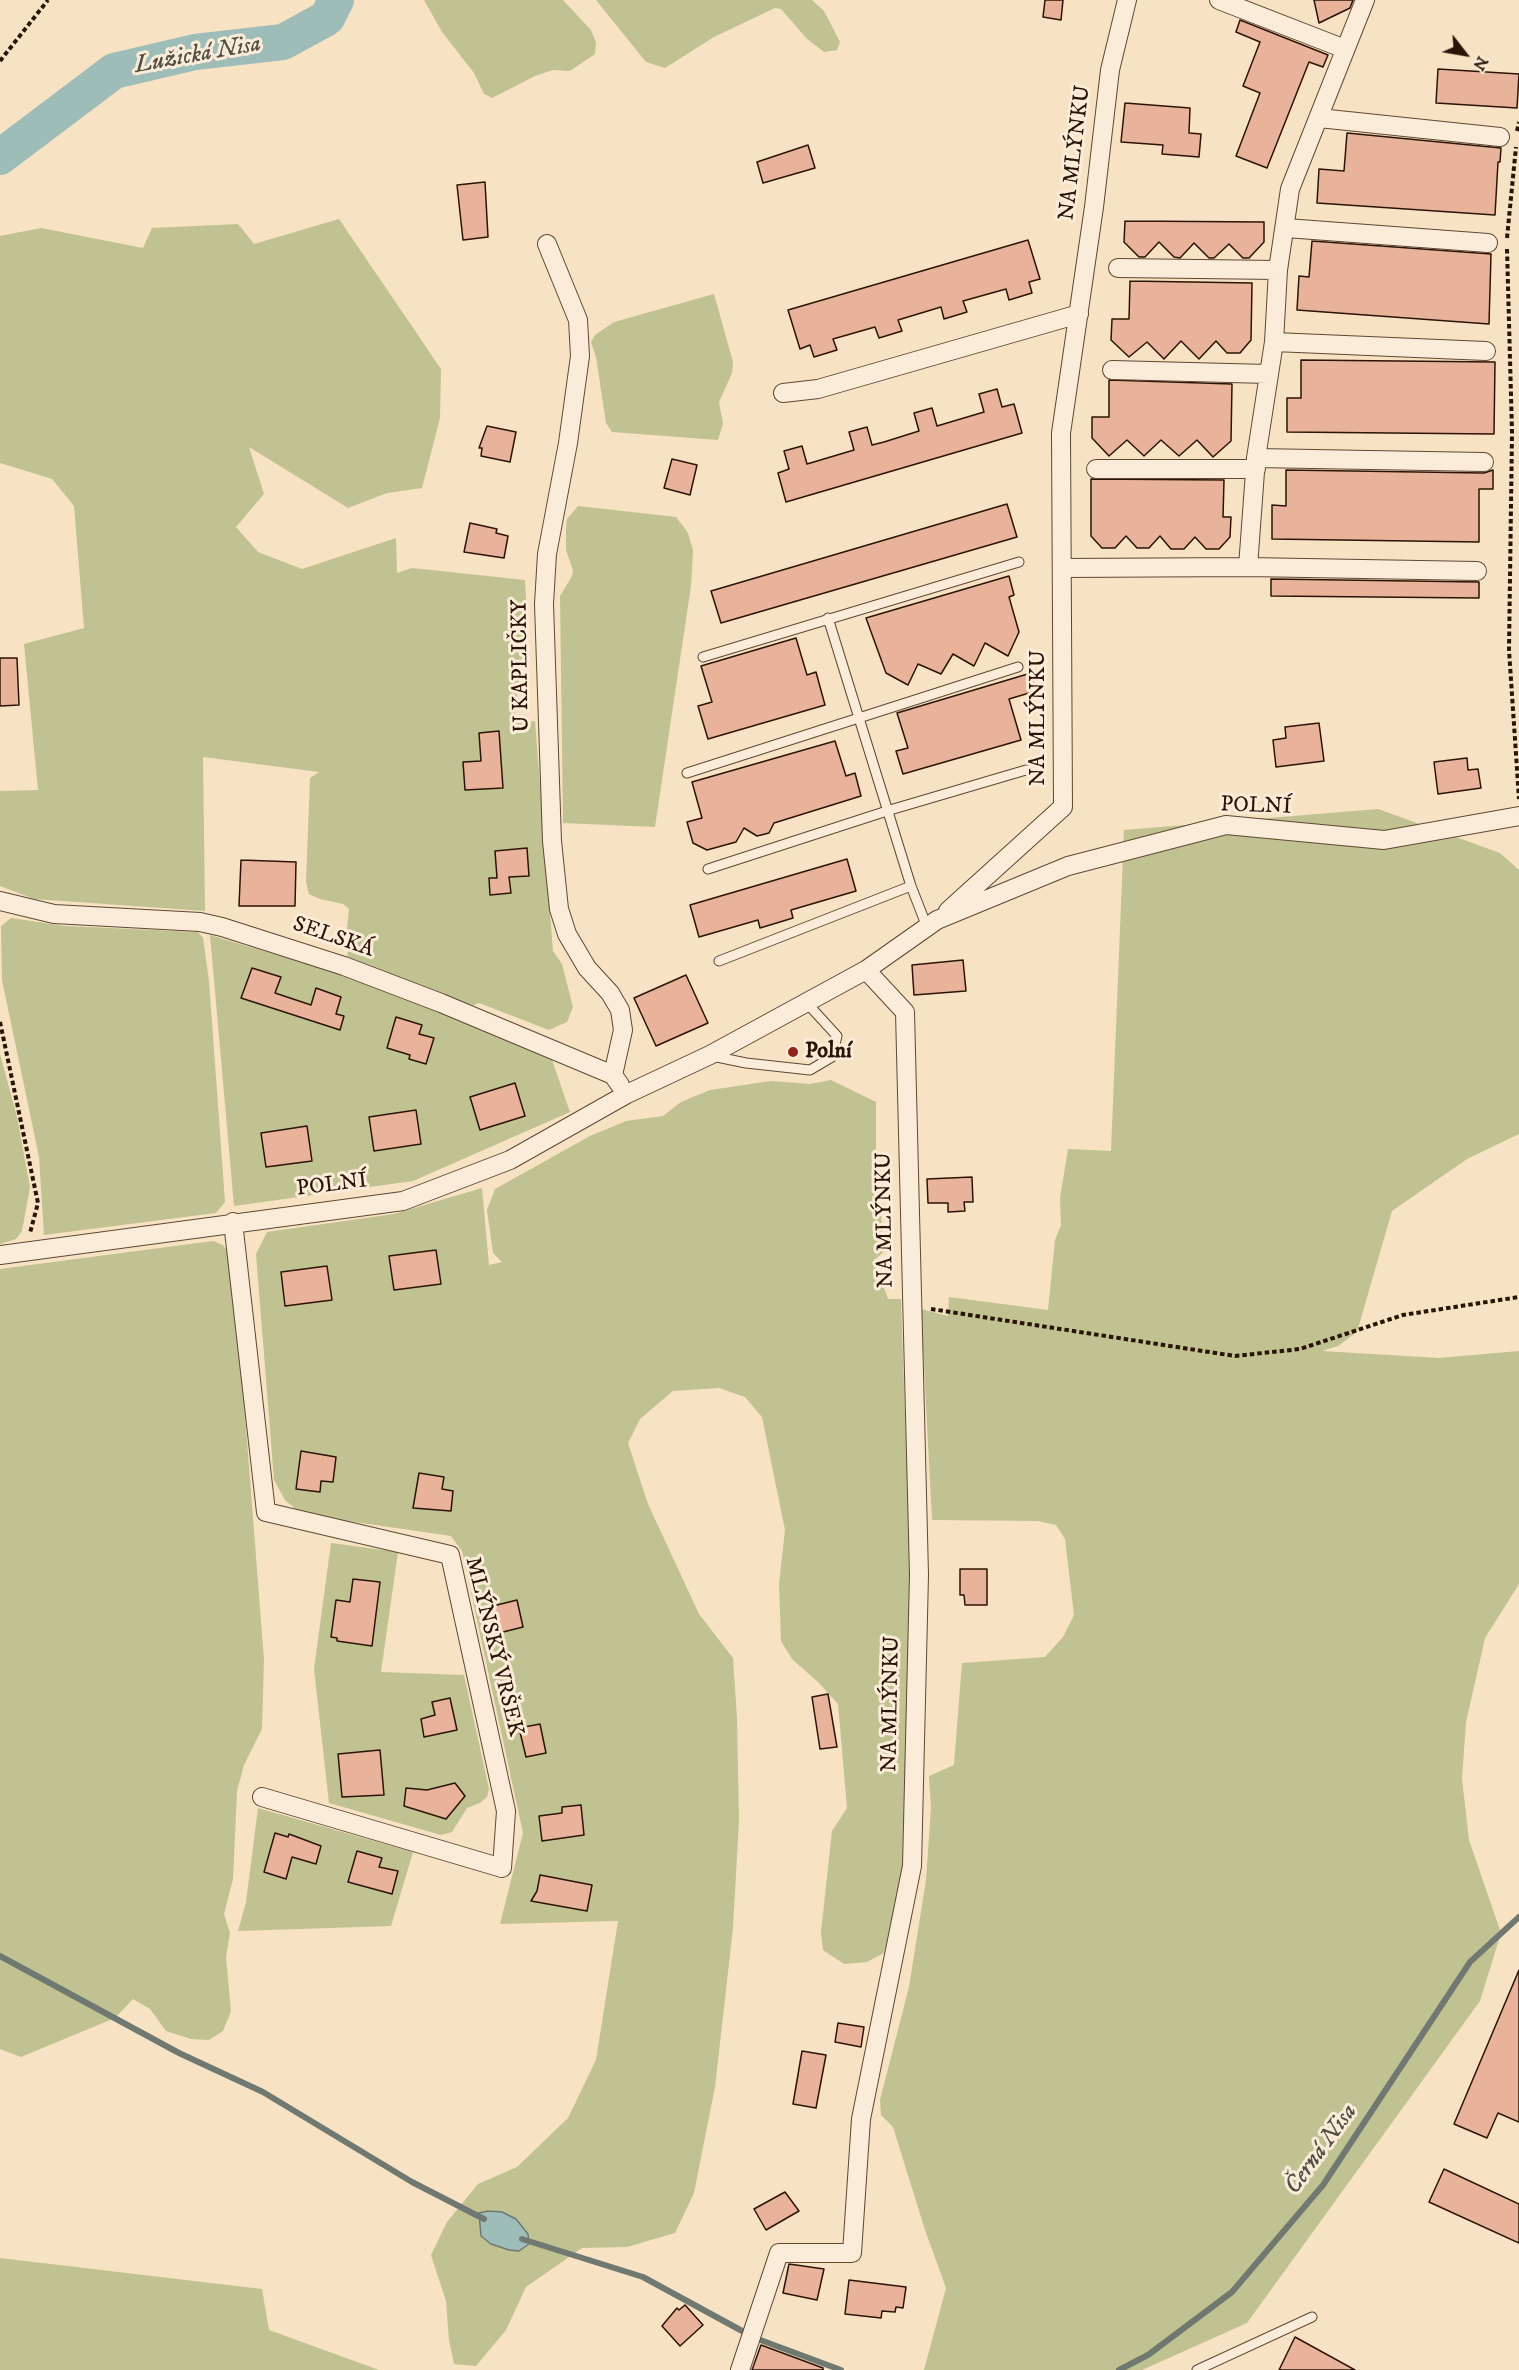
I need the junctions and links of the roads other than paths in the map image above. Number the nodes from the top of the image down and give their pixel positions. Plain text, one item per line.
1 (1127, 0) edge
2 (1219, 0) edge
3 (1365, 0) edge
4 (1345, 49) junction
5 (1319, 118) junction
6 (1500, 137) dead end
7 (1286, 228) junction
8 (1488, 243) dead end
9 (548, 244) dead end
10 (1118, 268) dead end
11 (1278, 270) junction
12 (1079, 314) junction
13 (1274, 342) junction
14 (1486, 351) dead end
15 (1112, 370) dead end
16 (1268, 374) junction
17 (783, 393) dead end
18 (1484, 462) dead end
19 (1256, 464) junction
20 (1096, 469) dead end
21 (1019, 562) dead end
22 (1248, 567) junction
23 (1062, 568) junction
24 (1477, 571) dead end
25 (828, 618) junction
26 (703, 657) dead end
27 (1018, 667) dead end
28 (860, 719) junction
29 (1026, 770) dead end
30 (687, 773) dead end
31 (890, 810) junction
32 (1519, 816) edge
33 (708, 869) dead end
34 (911, 886) junction
35 (0, 901) edge
36 (932, 924) junction
37 (719, 961) dead end
38 (866, 970) junction
39 (805, 1001) junction
40 (710, 1055) junction
41 (613, 1075) junction
42 (627, 1094) junction
43 (233, 1222) junction
44 (0, 1255) edge
45 (262, 1797) dead end
46 (1312, 2317) dead end
47 (740, 2370) edge
48 (1197, 2370) edge

1 - 12 street, NA MLÝNKU
2 - 4 street
3 - 4 street
4 - 5 street
5 - 6 street
5 - 7 street
7 - 8 street
7 - 11 street
9 - 41 street, U KAPLIČKY
10 - 11 street
11 - 13 street
12 - 17 street
12 - 23 street, NA MLÝNKU
13 - 14 street
13 - 16 street
15 - 16 street
16 - 19 street
18 - 19 street
19 - 20 street
19 - 22 street
21 - 25 lane
22 - 23 street
22 - 24 street
23 - 36 street, NA MLÝNKU
25 - 26 lane
25 - 28 lane
27 - 28 lane, NA MLÝNKU
28 - 30 lane, NA MLÝNKU
28 - 31 lane
29 - 31 lane, NA MLÝNKU
31 - 33 lane, NA MLÝNKU
31 - 34 lane
32 - 36 street, POLNÍ
34 - 36 lane
34 - 37 lane
35 - 41 street, SELSKÁ
36 - 38 street, POLNÍ
38 - 39 street, POLNÍ
38 - 47 street, NA MLÝNKU
39 - 40 street, POLNÍ
39 - 40 lane
40 - 42 street, POLNÍ
41 - 42 street
42 - 43 street, POLNÍ
43 - 44 street, POLNÍ
43 - 45 street, MLÝNSKÝ VRŠEK
46 - 48 lane

